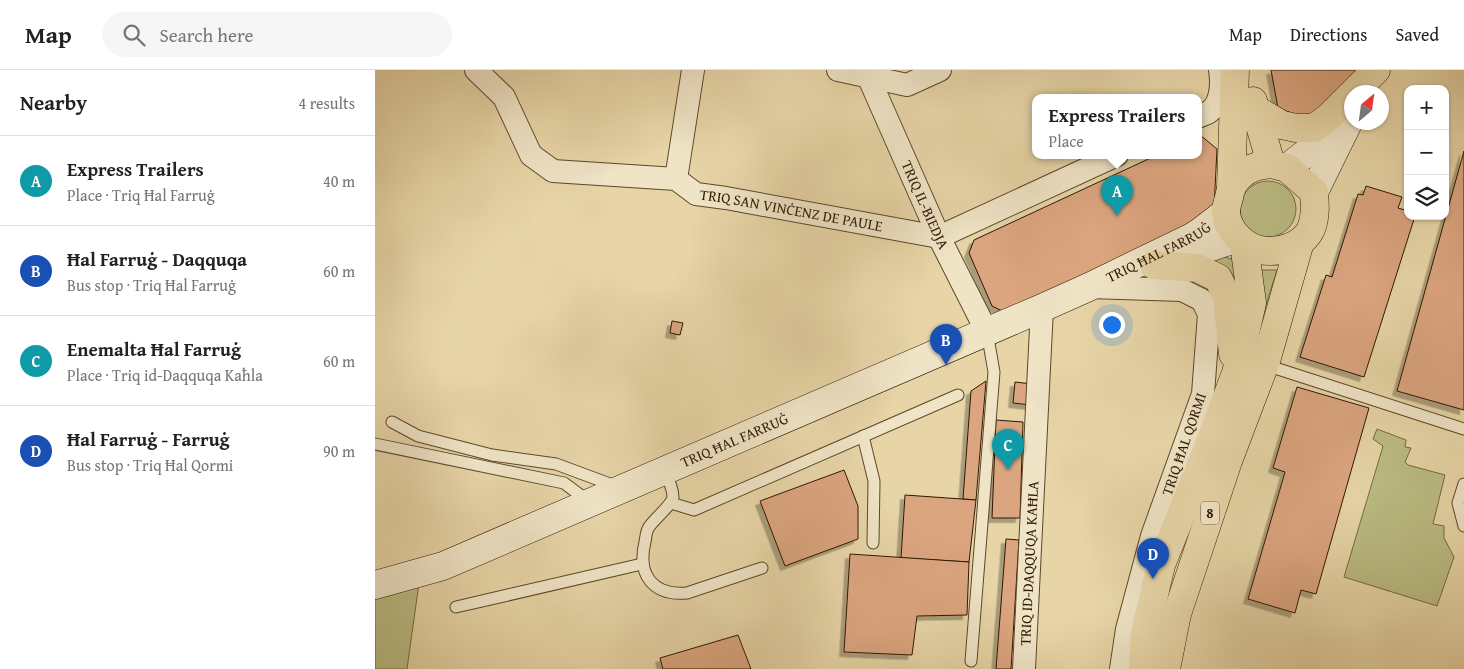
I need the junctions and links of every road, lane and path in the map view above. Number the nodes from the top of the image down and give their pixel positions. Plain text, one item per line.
1 (476, 70) edge
2 (693, 70) edge
3 (838, 70) edge
4 (940, 70) edge
5 (1220, 70) edge
6 (1235, 70) edge
7 (1245, 70) edge
8 (1376, 70) edge
9 (868, 76) junction
10 (1362, 85) edge
11 (1368, 85) edge
12 (1344, 103) edge
13 (1255, 108) junction
14 (1205, 114) edge
15 (1344, 119) edge
16 (1345, 130) edge
17 (1108, 159) edge
18 (1279, 166) junction
19 (676, 179) junction
20 (1314, 192) junction
21 (1229, 199) junction
22 (939, 238) junction
23 (1241, 241) junction
24 (1300, 242) junction
25 (1154, 265) junction
26 (1089, 287) junction
27 (1043, 308) junction
28 (987, 332) junction
29 (1266, 361) junction
30 (1235, 372) junction
31 (958, 395) dead end
32 (392, 422) dead end
33 (1464, 429) edge
34 (863, 436) junction
35 (375, 444) edge
36 (664, 470) junction
37 (1464, 484) edge
38 (622, 488) junction
39 (590, 502) junction
40 (671, 503) junction
41 (1464, 526) edge
42 (873, 543) dead end
43 (642, 564) junction
44 (762, 568) dead end
45 (375, 585) edge
46 (456, 607) dead end
47 (971, 661) dead end
48 (1024, 669) edge
49 (1121, 669) edge
50 (1143, 669) edge
51 (1166, 669) edge

1 - 19 street
2 - 19 street
3 - 9 street
4 - 9 street
5 - 14 street
6 - 21 highway, 8
7 - 13 highway
8 - 10 highway
8 - 11 main road
9 - 22 street, TRIQ IL-BIEDJA
12 - 13 highway
13 - 18 highway
15 - 18 main road
16 - 20 main road
17 - 22 street
18 - 20 highway
18 - 21 highway
19 - 22 street, TRIQ SAN VINĊENZ DE PAULE
20 - 24 highway, 8
21 - 23 highway, 8
21 - 26 main road, TRIQ ĦAL FARRUĠ
22 - 28 street, TRIQ IL-BIEDJA
23 - 24 highway
23 - 25 main road, TRIQ ĦAL FARRUĠ
23 - 30 highway, TRIQ ĦAL QORMI / 8
24 - 29 highway, 8
25 - 26 main road, TRIQ ĦAL FARRUĠ
25 - 30 highway
26 - 27 main road, TRIQ ĦAL FARRUĠ
26 - 49 street, TRIQ ĦAL QORMI
27 - 28 main road, TRIQ ĦAL FARRUĠ
27 - 48 street, TRIQ ID-DAQQUQA KAĦLA
28 - 36 main road, TRIQ ĦAL FARRUĠ
28 - 47 lane
29 - 33 lane
29 - 51 highway, 8
30 - 50 highway, TRIQ ĦAL QORMI / 8
31 - 34 lane
32 - 38 lane
34 - 40 lane
34 - 42 lane
35 - 39 lane
36 - 38 main road, TRIQ ĦAL FARRUĠ
36 - 40 lane
37 - 41 lane
38 - 39 main road, TRIQ ĦAL FARRUĠ
39 - 45 main road, TRIQ ĦAL FARRUĠ
40 - 43 lane
43 - 44 lane
43 - 46 lane

